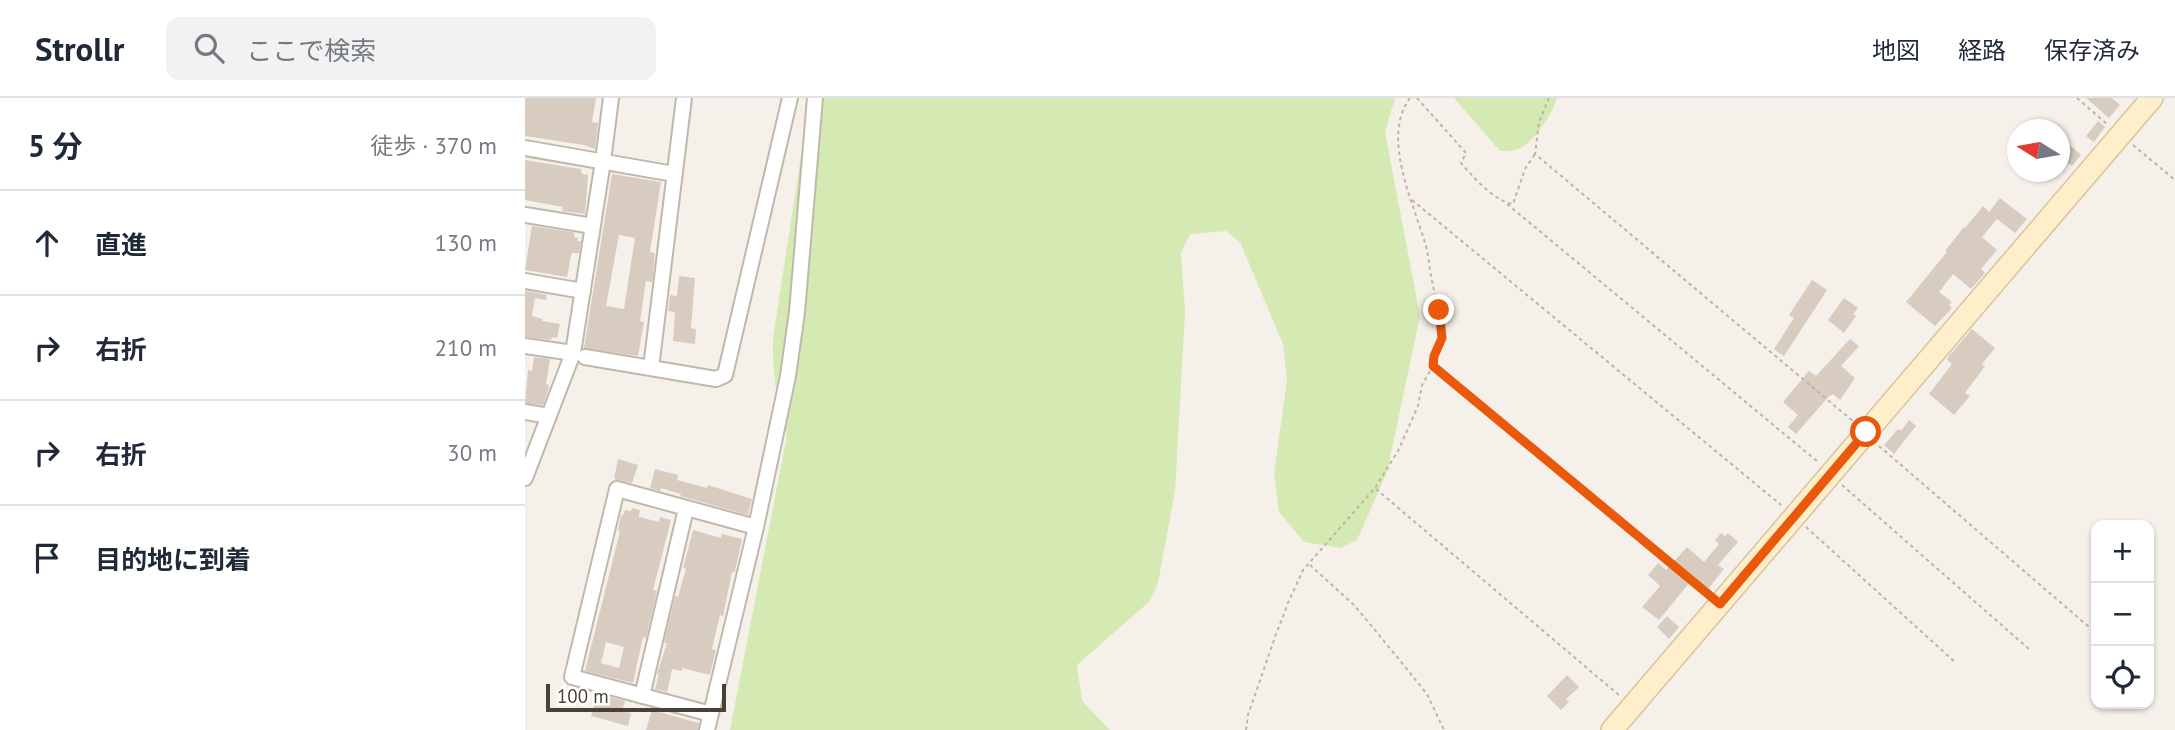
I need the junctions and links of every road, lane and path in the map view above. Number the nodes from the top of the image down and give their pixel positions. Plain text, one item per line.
1 (611, 98) edge
2 (684, 98) edge
3 (790, 98) edge
4 (815, 98) edge
5 (1410, 98) edge
6 (1417, 98) edge
7 (1549, 98) edge
8 (2077, 98) edge
9 (2152, 98) edge
10 (2120, 135) junction
11 (525, 148) edge
12 (1535, 154) junction
13 (603, 161) junction
14 (674, 174) junction
15 (2175, 180) edge
16 (1412, 200) junction
17 (1507, 204) junction
18 (525, 215) edge
19 (593, 226) junction
20 (525, 281) edge
21 (583, 291) junction
22 (525, 345) edge
23 (579, 355) junction
24 (1433, 366) junction
25 (651, 368) junction
26 (525, 412) edge
27 (549, 415) junction
28 (1865, 433) junction
29 (1831, 474) junction
30 (525, 477) edge
31 (1375, 488) junction
32 (686, 509) junction
33 (1794, 517) junction
34 (756, 527) junction
35 (1309, 564) junction
36 (1720, 604) junction
37 (2091, 629) edge
38 (2030, 650) dead end
39 (1957, 663) dead end
40 (642, 695) junction
41 (1633, 707) junction
42 (711, 714) junction
43 (708, 730) edge
44 (1246, 730) edge
45 (1444, 730) edge
46 (1612, 730) edge

1 - 13 street
2 - 14 street
3 - 25 street
4 - 34 street
5 - 16 path
6 - 17 path
7 - 12 path
8 - 10 path
9 - 10 street
10 - 15 path
10 - 28 street
11 - 13 street
12 - 17 path
12 - 28 path
13 - 14 street
13 - 19 street
14 - 25 street
16 - 24 path
16 - 33 path
17 - 29 path
18 - 19 street
19 - 21 street
20 - 21 street
21 - 23 street
22 - 23 street
23 - 25 street
23 - 27 street
24 - 31 path
24 - 36 path
26 - 27 street
27 - 30 street
28 - 29 street
28 - 37 path
29 - 33 street
29 - 38 path
31 - 35 path
31 - 41 path
32 - 34 street
32 - 40 street
32 - 40 street
33 - 36 street
33 - 39 path
34 - 42 street
35 - 44 path
35 - 45 path
36 - 41 street
40 - 42 street
41 - 46 street
42 - 43 street

